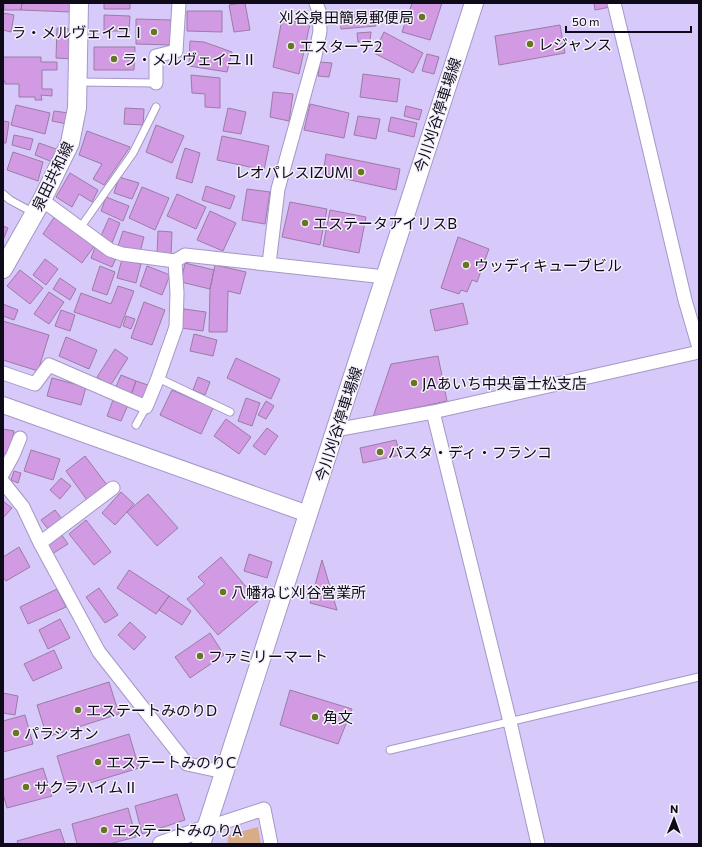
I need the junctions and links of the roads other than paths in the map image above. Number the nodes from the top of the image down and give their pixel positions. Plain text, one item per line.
1 (79, 3) edge
2 (179, 3) edge
3 (183, 3) edge
4 (316, 3) edge
5 (474, 3) edge
6 (614, 3) edge
7 (78, 82) junction
8 (156, 83) joint
9 (156, 107) dead end
10 (3, 194) edge
11 (38, 206) junction
12 (80, 228) junction
13 (175, 261) junction
14 (269, 264) junction
15 (3, 269) edge
16 (385, 277) junction
17 (699, 348) edge
18 (699, 352) edge
19 (3, 373) edge
20 (158, 378) junction
21 (3, 405) edge
22 (146, 407) junction
23 (230, 412) dead end
24 (433, 412) junction
25 (136, 425) dead end
26 (335, 430) junction
27 (20, 438) dead end
28 (3, 473) edge
29 (3, 482) edge
30 (113, 488) dead end
31 (308, 514) junction
32 (40, 544) junction
33 (699, 677) edge
34 (510, 722) junction
35 (390, 750) dead end
36 (224, 772) junction
37 (204, 836) edge
38 (162, 844) edge
39 (271, 844) edge
40 (538, 844) edge

1 - 7 main road, 泉田共和線
2 - 3 lane
2 - 8 street
4 - 14 street
5 - 16 main road, 今川刈谷停車場線
6 - 17 street
7 - 8 lane
7 - 11 main road, 泉田共和線
9 - 12 lane
10 - 11 lane
11 - 12 street
11 - 15 main road, 泉田共和線
12 - 13 street
13 - 14 street
13 - 20 street
14 - 16 street
16 - 26 main road, 今川刈谷停車場線
18 - 24 street
19 - 22 street
20 - 22 street
20 - 23 lane
21 - 31 street
22 - 25 lane
24 - 26 street
24 - 34 street
26 - 31 main road, 今川刈谷停車場線
27 - 28 street
29 - 32 street
30 - 32 street
31 - 36 main road, 今川刈谷停車場線
32 - 36 street
33 - 34 lane
34 - 35 lane
34 - 40 street
36 - 37 main road, 今川刈谷停車場線
37 - 38 street
37 - 39 street

